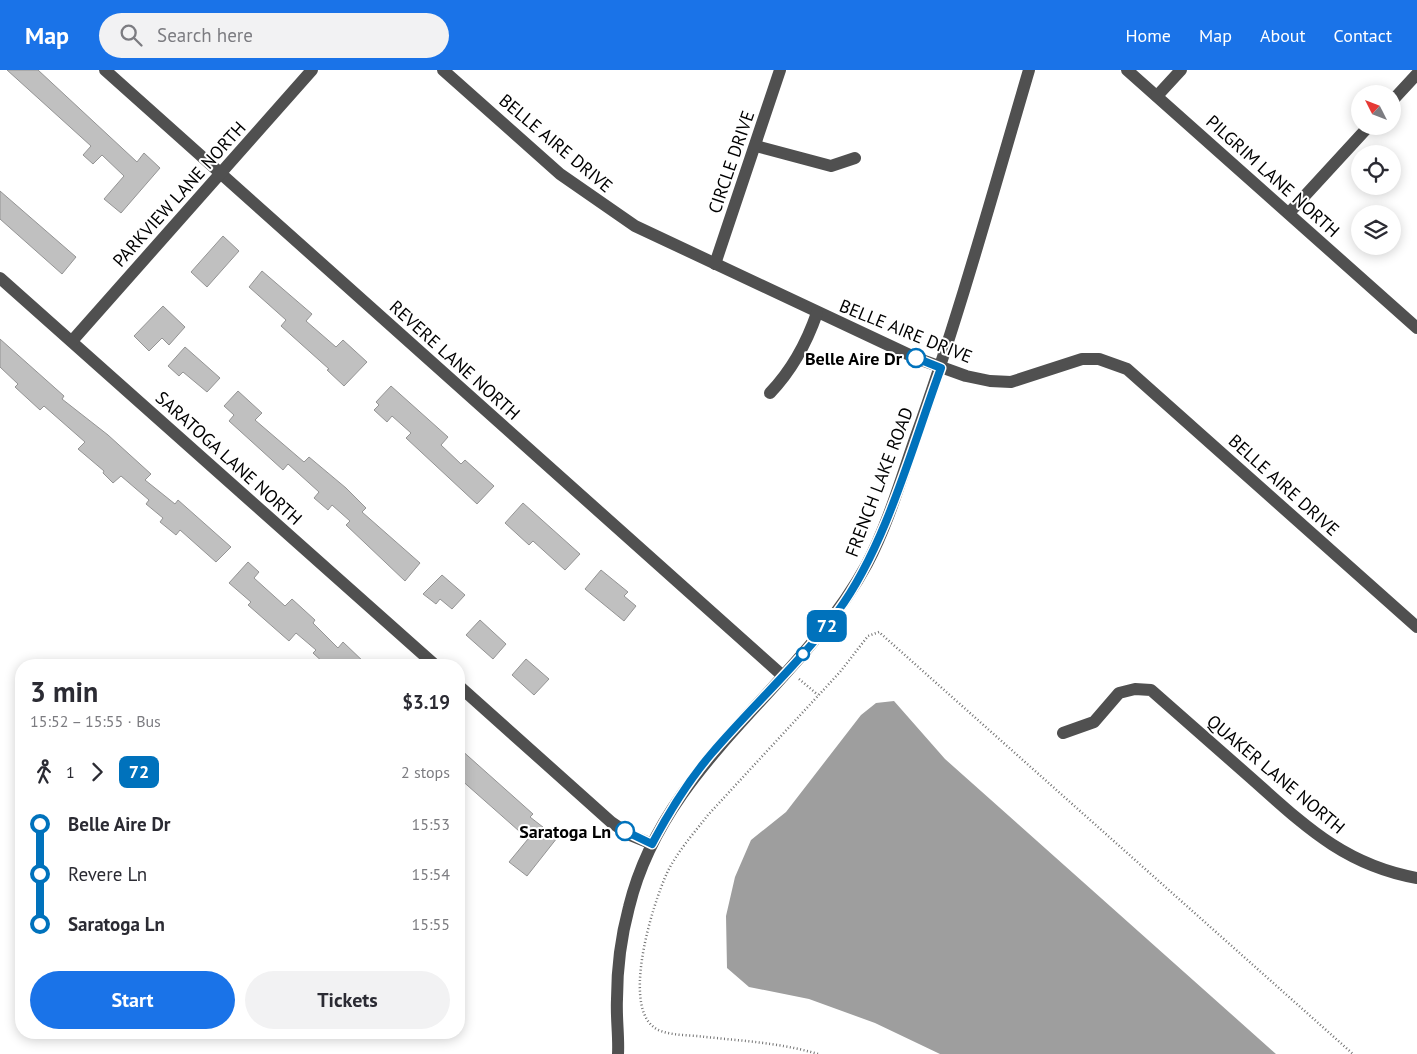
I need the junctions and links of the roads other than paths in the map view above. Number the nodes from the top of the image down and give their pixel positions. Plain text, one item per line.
1 (105, 70) edge
2 (312, 70) edge
3 (443, 70) edge
4 (780, 70) edge
5 (1029, 70) edge
6 (1127, 70) edge
7 (1181, 70) edge
8 (1417, 74) edge
9 (1401, 91) edge
10 (1157, 96) junction
11 (1361, 135) edge
12 (756, 146) junction
13 (856, 158) dead end
14 (220, 174) junction
15 (1289, 213) junction
16 (715, 264) junction
17 (0, 278) edge
18 (817, 313) junction
19 (1417, 328) edge
20 (72, 341) junction
21 (941, 368) junction
22 (770, 393) dead end
23 (1417, 627) edge
24 (428, 659) edge
25 (786, 673) junction
26 (465, 691) edge
27 (1063, 734) dead end
28 (652, 844) junction
29 (1417, 878) edge
30 (618, 1054) edge

1 - 14 street, REVERE LANE NORTH
2 - 14 street, PARKVIEW LANE NORTH
3 - 16 street, BELLE AIRE DRIVE
4 - 12 street, CIRCLE DRIVE
5 - 21 street, FRENCH LAKE ROAD
6 - 10 street, PILGRIM LANE NORTH
7 - 10 street
8 - 9 street
10 - 15 street, PILGRIM LANE NORTH
11 - 15 street
12 - 13 street
12 - 16 street, CIRCLE DRIVE
14 - 20 street, PARKVIEW LANE NORTH
14 - 25 street, REVERE LANE NORTH
15 - 19 street, PILGRIM LANE NORTH
16 - 18 street, BELLE AIRE DRIVE
17 - 20 street, SARATOGA LANE NORTH
18 - 21 street, BELLE AIRE DRIVE
18 - 22 street
20 - 24 street, SARATOGA LANE NORTH
21 - 23 street, BELLE AIRE DRIVE
21 - 25 street, FRENCH LAKE ROAD
25 - 28 street, FRENCH LAKE ROAD
26 - 28 street
27 - 29 street, QUAKER LANE NORTH
28 - 30 street, FRENCH LAKE ROAD

